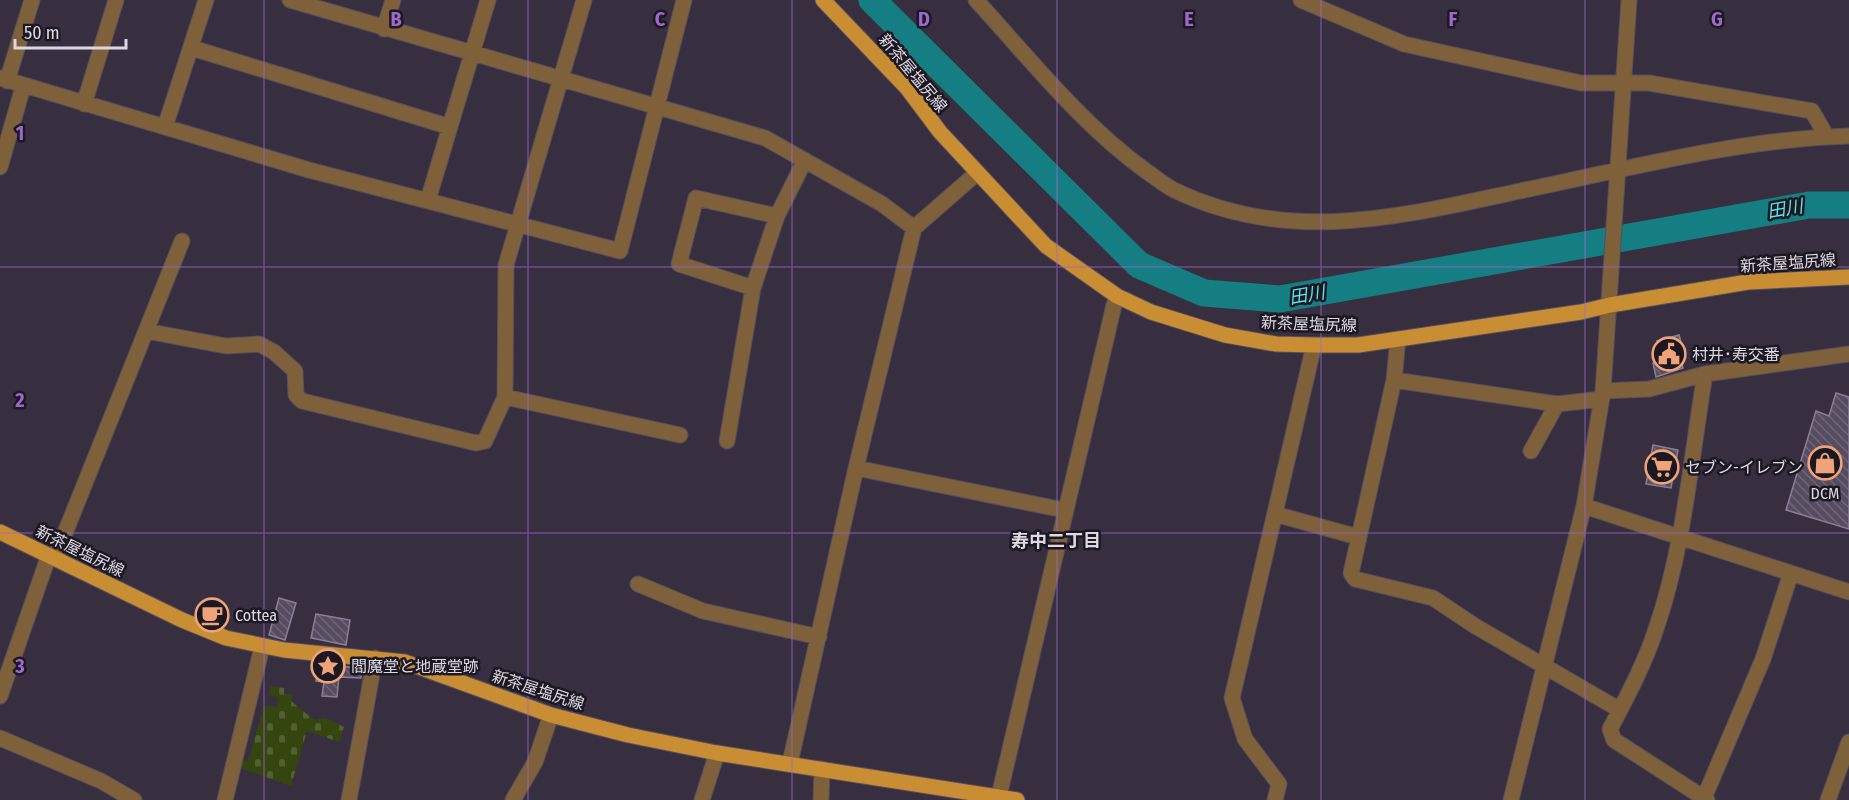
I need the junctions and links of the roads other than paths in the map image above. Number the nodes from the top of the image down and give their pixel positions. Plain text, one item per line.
1 (32, 0) edge
2 (116, 0) edge
3 (206, 0) edge
4 (393, 0) edge
5 (488, 0) edge
6 (584, 0) edge
7 (684, 0) edge
8 (823, 0) edge
9 (976, 0) edge
10 (1301, 0) edge
11 (1629, 0) edge
12 (294, 1) edge
13 (384, 28) junction
14 (192, 48) junction
15 (473, 55) junction
16 (559, 78) junction
17 (4, 80) edge
18 (1623, 81) junction
19 (23, 87) junction
20 (84, 104) junction
21 (656, 108) junction
22 (165, 127) junction
23 (450, 127) junction
24 (1849, 136) edge
25 (1827, 137) junction
26 (805, 160) junction
27 (0, 167) edge
28 (977, 173) junction
29 (1617, 178) junction
30 (428, 200) junction
31 (777, 216) junction
32 (518, 225) junction
33 (914, 228) junction
34 (182, 241) dead end
35 (1849, 277) edge
36 (753, 288) junction
37 (1114, 305) dead end
38 (1610, 305) junction
39 (146, 331) junction
40 (1398, 339) junction
41 (1314, 345) junction
42 (1849, 354) edge
43 (1705, 374) junction
44 (1394, 380) junction
45 (1602, 395) junction
46 (505, 397) junction
47 (1557, 404) junction
48 (680, 435) dead end
49 (727, 441) dead end
50 (1531, 451) dead end
51 (856, 468) junction
52 (1584, 506) junction
53 (1064, 510) junction
54 (1275, 514) junction
55 (0, 532) edge
56 (1679, 536) junction
57 (1358, 537) junction
58 (52, 557) junction
59 (1791, 573) junction
60 (638, 584) dead end
61 (1849, 592) edge
62 (819, 637) junction
63 (262, 647) junction
64 (375, 658) junction
65 (1544, 666) junction
66 (0, 696) edge
67 (1620, 710) junction
68 (551, 716) junction
69 (0, 738) edge
70 (1849, 742) edge
71 (717, 753) junction
72 (790, 763) junction
73 (822, 769) junction
74 (999, 796) junction
75 (1706, 799) edge
76 (134, 800) edge
77 (225, 800) edge
78 (349, 800) edge
79 (513, 800) edge
80 (702, 800) edge
81 (820, 800) edge
82 (1017, 800) edge
83 (1275, 800) edge
84 (1510, 800) edge
85 (1828, 800) edge

1 - 17 street
2 - 20 street
3 - 14 street
4 - 13 street
5 - 15 street
6 - 16 street
7 - 21 street
8 - 28 main road, 新茶屋塩尻線
9 - 29 street
10 - 18 street
11 - 18 street
12 - 13 street
13 - 15 street
14 - 22 street
14 - 23 street
15 - 16 street
15 - 23 street
16 - 21 street
16 - 32 street
17 - 19 street
18 - 25 street
18 - 29 street
19 - 20 street
19 - 27 street
20 - 22 street
21 - 26 street
21 - 32 street
22 - 30 street
23 - 30 street
24 - 25 street
25 - 29 street
26 - 31 street
26 - 33 street
28 - 33 street
28 - 41 main road, 新茶屋塩尻線
29 - 38 street
30 - 32 street
31 - 36 street
31 - 36 street
32 - 46 street
33 - 51 street
34 - 39 street
35 - 38 main road, 新茶屋塩尻線
36 - 49 street
37 - 53 street
38 - 40 main road, 新茶屋塩尻線
38 - 45 street
39 - 46 street
39 - 58 street
40 - 41 main road, 新茶屋塩尻線
40 - 44 street
41 - 54 street
42 - 43 street
43 - 45 street
43 - 56 street
44 - 47 street
44 - 57 street
45 - 47 street
45 - 52 street
46 - 48 street
47 - 50 street
51 - 53 street
51 - 62 street
52 - 56 street
52 - 65 street
53 - 74 street
54 - 57 street
54 - 83 street
55 - 58 main road, 新茶屋塩尻線
56 - 59 street
56 - 67 street
57 - 65 street
58 - 63 main road, 新茶屋塩尻線
58 - 66 street
59 - 61 street
59 - 75 street
60 - 62 street
62 - 72 street
63 - 64 main road, 新茶屋塩尻線
63 - 77 street
64 - 68 main road, 新茶屋塩尻線
64 - 78 street
65 - 67 street
65 - 84 street
67 - 75 street
68 - 71 main road, 新茶屋塩尻線
68 - 79 street
69 - 76 street
70 - 85 street
71 - 72 main road, 新茶屋塩尻線
71 - 80 street
72 - 73 main road, 新茶屋塩尻線
73 - 74 main road, 新茶屋塩尻線
73 - 81 street
74 - 82 main road, 新茶屋塩尻線

